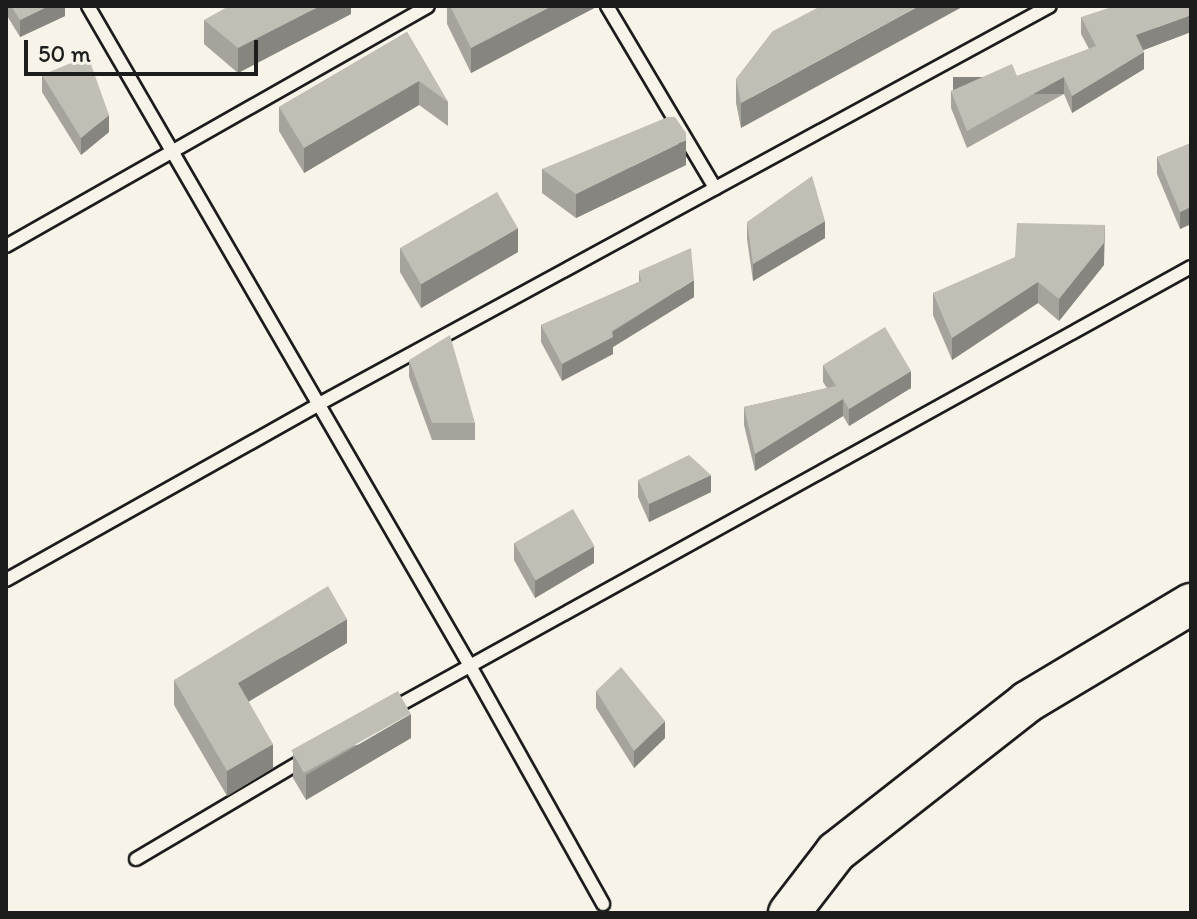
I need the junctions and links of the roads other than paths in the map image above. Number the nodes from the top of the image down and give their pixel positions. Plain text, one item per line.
1 (88, 6) edge
2 (428, 6) edge
3 (607, 6) edge
4 (1050, 6) edge
5 (173, 152) junction
6 (715, 188) junction
7 (6, 246) edge
8 (1191, 267) edge
9 (319, 404) junction
10 (6, 580) edge
11 (1191, 604) edge
12 (469, 664) junction
13 (376, 718) edge
14 (322, 749) edge
15 (136, 859) dead end
16 (603, 904) dead end
17 (796, 911) edge

1 - 5 lane
2 - 5 lane
3 - 6 lane
4 - 6 lane
5 - 7 lane
5 - 9 lane
6 - 9 lane
8 - 12 lane
9 - 10 lane
9 - 12 lane
11 - 17 highway
12 - 13 lane
12 - 16 lane
14 - 15 lane

